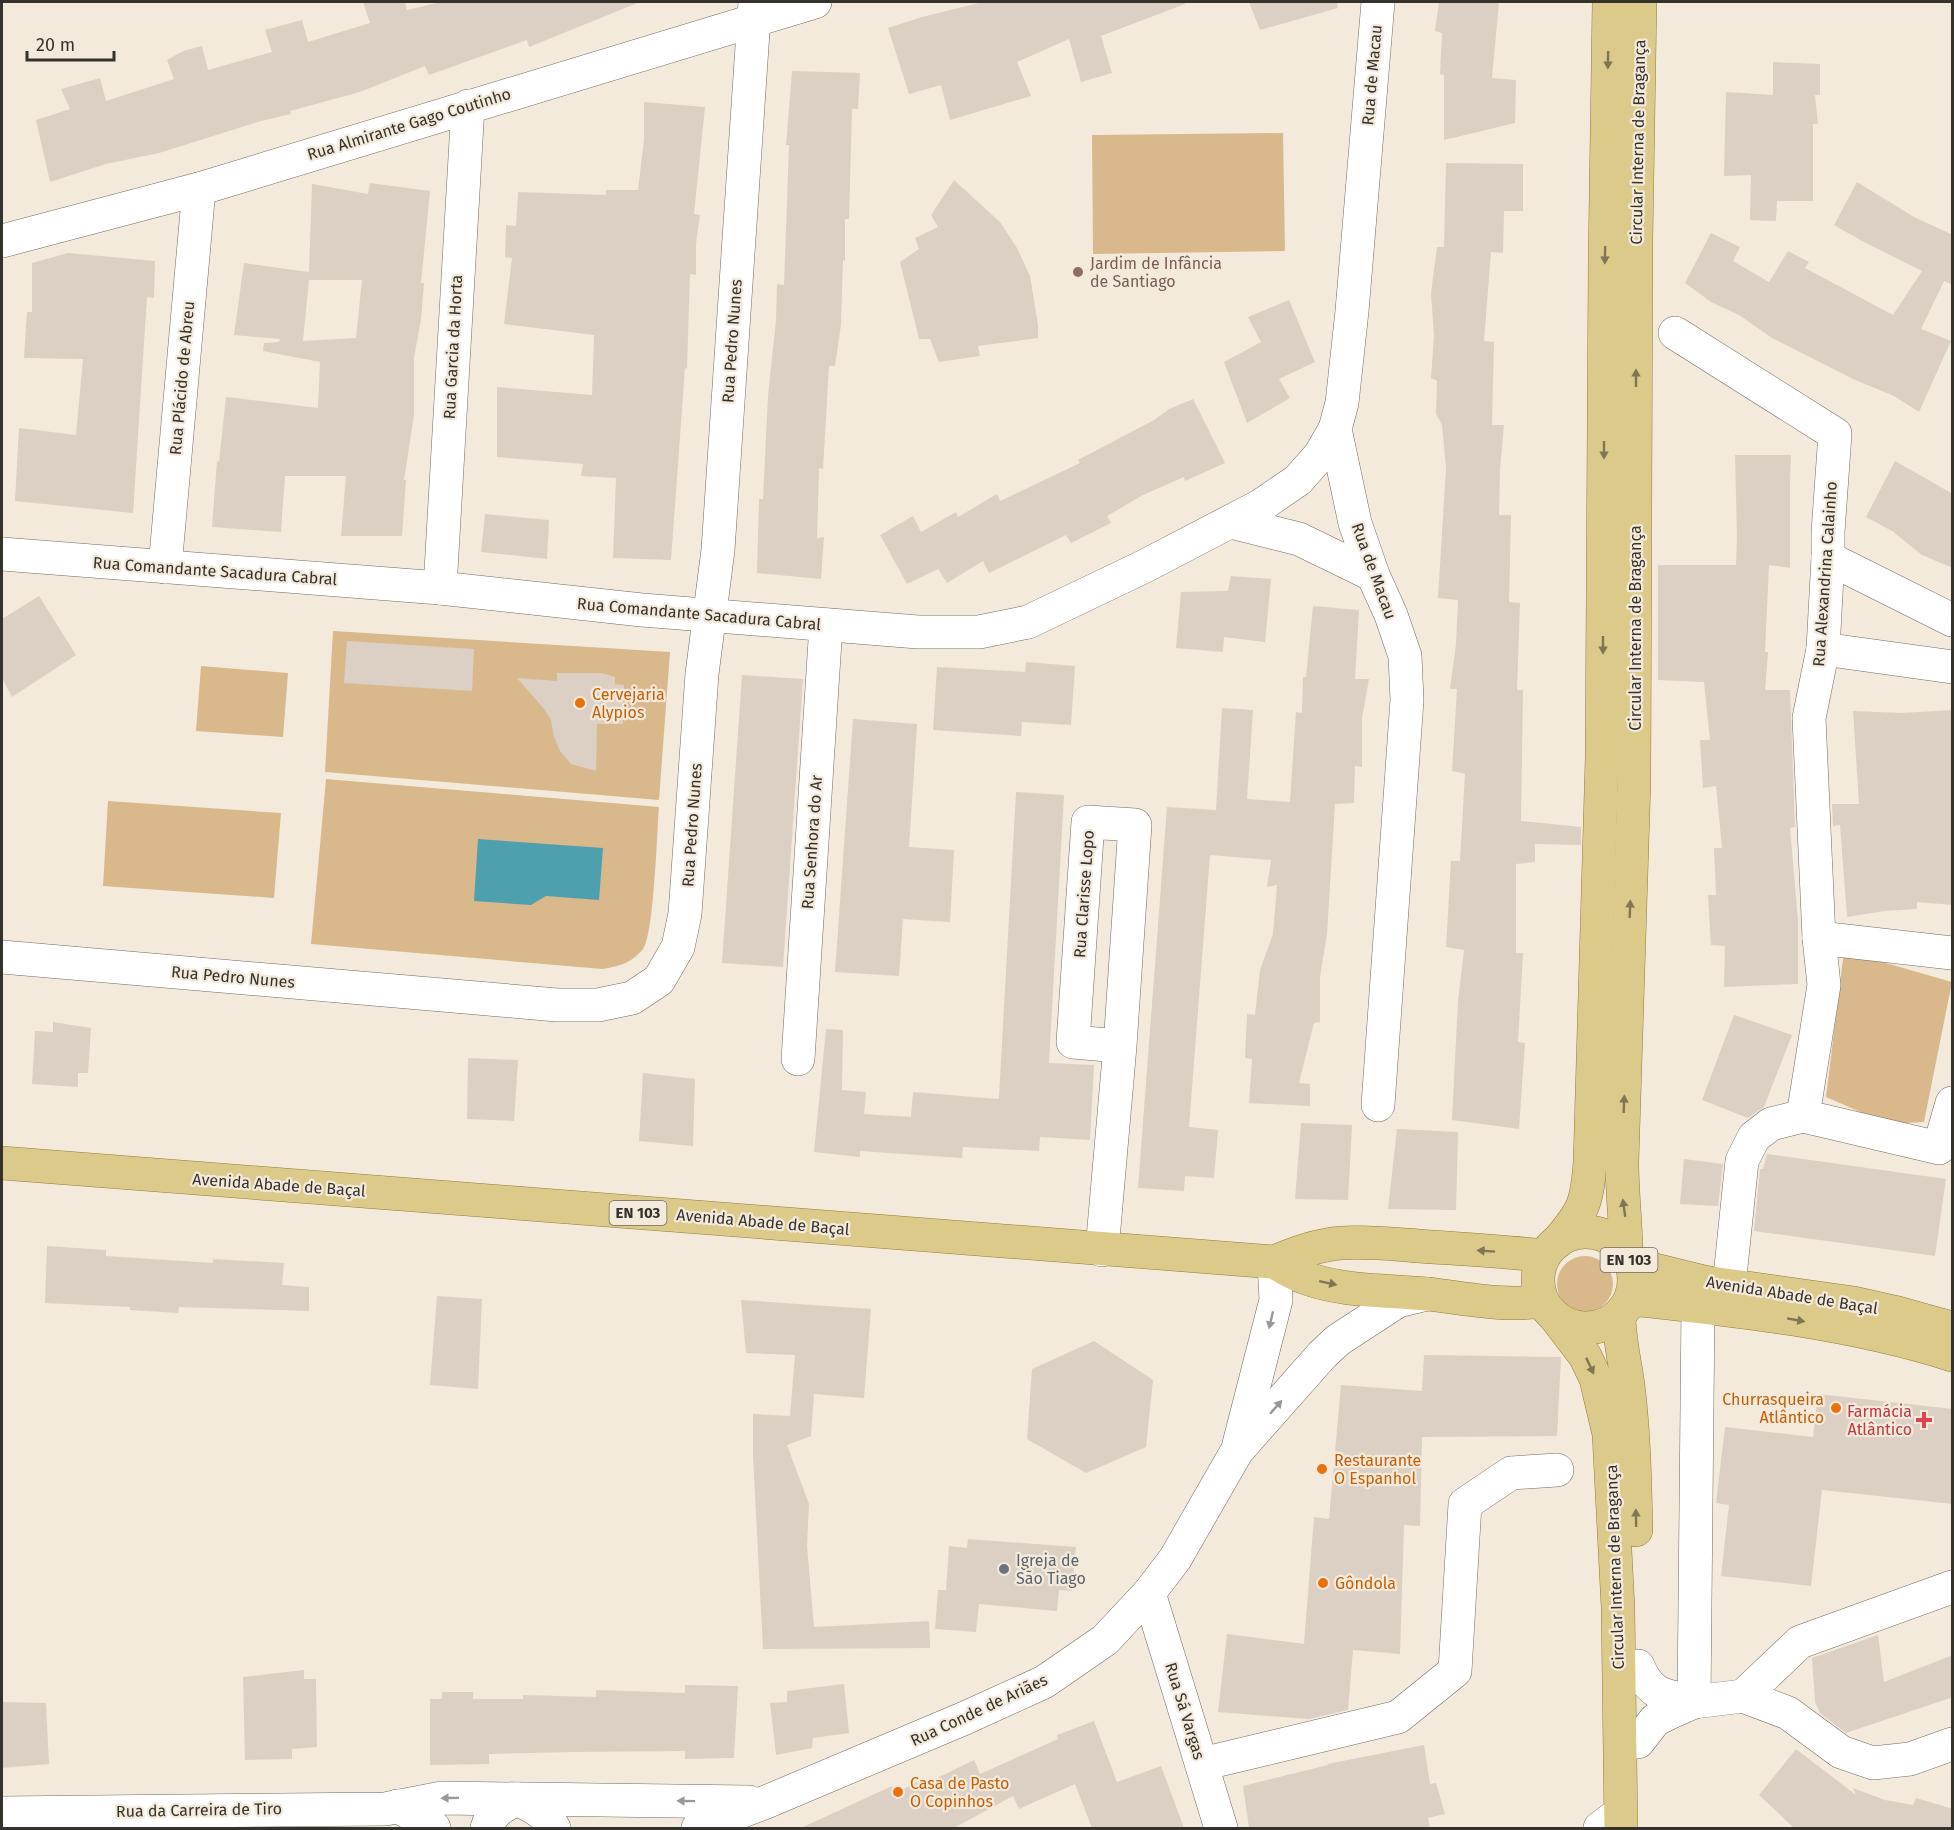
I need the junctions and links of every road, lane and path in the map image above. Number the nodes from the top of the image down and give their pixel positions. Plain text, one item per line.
1 (815, 2) edge
2 (1378, 2) edge
3 (1609, 2) edge
4 (1640, 2) edge
5 (754, 11) edge
6 (468, 106) junction
7 (199, 189) junction
8 (2, 241) edge
9 (1675, 333) dead end
10 (1335, 429) junction
11 (1231, 522) junction
12 (2, 554) edge
13 (1828, 558) junction
14 (165, 567) junction
15 (1372, 575) junction
16 (440, 588) junction
17 (709, 615) junction
18 (1953, 620) edge
19 (826, 625) junction
20 (1823, 649) junction
21 (1953, 667) edge
22 (1819, 938) junction
23 (1953, 953) edge
24 (2, 957) edge
25 (1120, 1046) junction
26 (798, 1059) dead end
27 (1953, 1103) edge
28 (1378, 1106) dead end
29 (1803, 1116) junction
30 (2, 1163) edge
31 (1551, 1249) junction
32 (1102, 1250) junction
33 (1629, 1259) junction
34 (1274, 1262) junction
35 (1729, 1286) junction
36 (1427, 1294) junction
37 (1625, 1307) junction
38 (1698, 1307) junction
39 (1549, 1310) junction
40 (1953, 1328) edge
41 (1953, 1354) edge
42 (1237, 1451) junction
43 (1557, 1470) dead end
44 (1953, 1587) edge
45 (1149, 1593) junction
46 (1638, 1666) junction
47 (1743, 1696) junction
48 (1694, 1702) junction
49 (1638, 1742) junction
50 (1953, 1744) edge
51 (1202, 1764) junction
52 (517, 1799) junction
53 (766, 1802) junction
54 (397, 1806) junction
55 (2, 1813) edge
56 (300, 1819) edge
57 (1620, 1825) edge
58 (436, 1827) edge
59 (487, 1828) edge
60 (554, 1828) edge
61 (698, 1828) edge
62 (1221, 1828) edge

1 - 5 street, Rua Almirante Gago Coutinho
2 - 10 street, Rua de Macau
3 -> 31 main road, Circular Interna de Bragança
33 -> 4 main road, Circular Interna de Bragança
5 - 6 street, Rua Almirante Gago Coutinho
5 - 17 street, Rua Pedro Nunes
6 - 7 street, Rua Almirante Gago Coutinho
6 - 16 street, Rua Garcia da Horta
7 - 8 street, Rua Almirante Gago Coutinho
7 - 14 street, Rua Plácido de Abreu
9 - 13 street, Rua Alexandrina Calainho
10 - 11 street, Rua Comandante Sacadura Cabral
10 - 15 street, Rua de Macau
11 - 15 street
11 - 19 street, Rua Comandante Sacadura Cabral
12 - 14 street, Rua Comandante Sacadura Cabral
13 - 18 street
13 - 20 street, Rua Alexandrina Calainho
14 - 16 street, Rua Comandante Sacadura Cabral
15 - 28 street, Rua de Macau
16 - 17 street, Rua Comandante Sacadura Cabral
17 - 19 street, Rua Comandante Sacadura Cabral
17 - 24 street, Rua Pedro Nunes
19 - 26 street, Rua Senhora do Ar
20 - 21 street
20 - 22 street, Rua Alexandrina Calainho
22 - 23 street
22 - 29 street, Rua Alexandrina Calainho
25 - 25 street, Rua Clarisse Lopo
25 - 32 street, Rua Clarisse Lopo
27 - 29 street
29 - 35 street
30 - 32 main road, Avenida Abade de Baçal / EN 103
31 - 33 main road, Avenida Abade de Baçal / EN 103
31 -> 34 main road, Avenida Abade de Baçal / EN 103
31 - 39 main road
32 - 34 main road, Avenida Abade de Baçal / EN 103
33 - 35 main road, Avenida Abade de Baçal / EN 103
33 - 37 main road, EN 103
34 -> 36 main road, Avenida Abade de Baçal / EN 103
34 -> 42 street, Rua Conde de Ariães
35 - 40 main road, Avenida Abade de Baçal / EN 103
36 - 39 main road, Avenida Abade de Baçal / EN 103
42 -> 36 street, Rua Conde de Ariães
37 - 38 main road, Avenida Abade de Baçal
37 - 39 main road, Avenida Abade de Baçal / EN 103
46 -> 37 main road, Circular Interna de Bragança
38 -> 41 main road, Avenida Abade de Baçal
38 - 48 street
39 -> 57 main road, Circular Interna de Bragança
42 - 45 street, Rua Conde de Ariães
43 - 51 street
44 - 47 street
45 - 51 street, Rua Sá Vargas
45 - 53 street, Rua Conde de Ariães
46 - 48 street
46 - 49 main road, Circular Interna de Bragança
47 - 48 street
47 - 50 street
48 - 49 street
49 - 57 main road, Circular Interna de Bragança
51 - 62 street, Rua Sá Vargas
53 -> 52 street, Rua da Carreira de Tiro
52 -> 54 street, Rua da Carreira de Tiro
52 - 59 street
52 - 60 street
53 - 61 street, Rua Conde de Ariães
54 - 56 street, Rua da Carreira de Tiro
54 - 58 street
55 - 56 street, Rua da Carreira de Tiro

